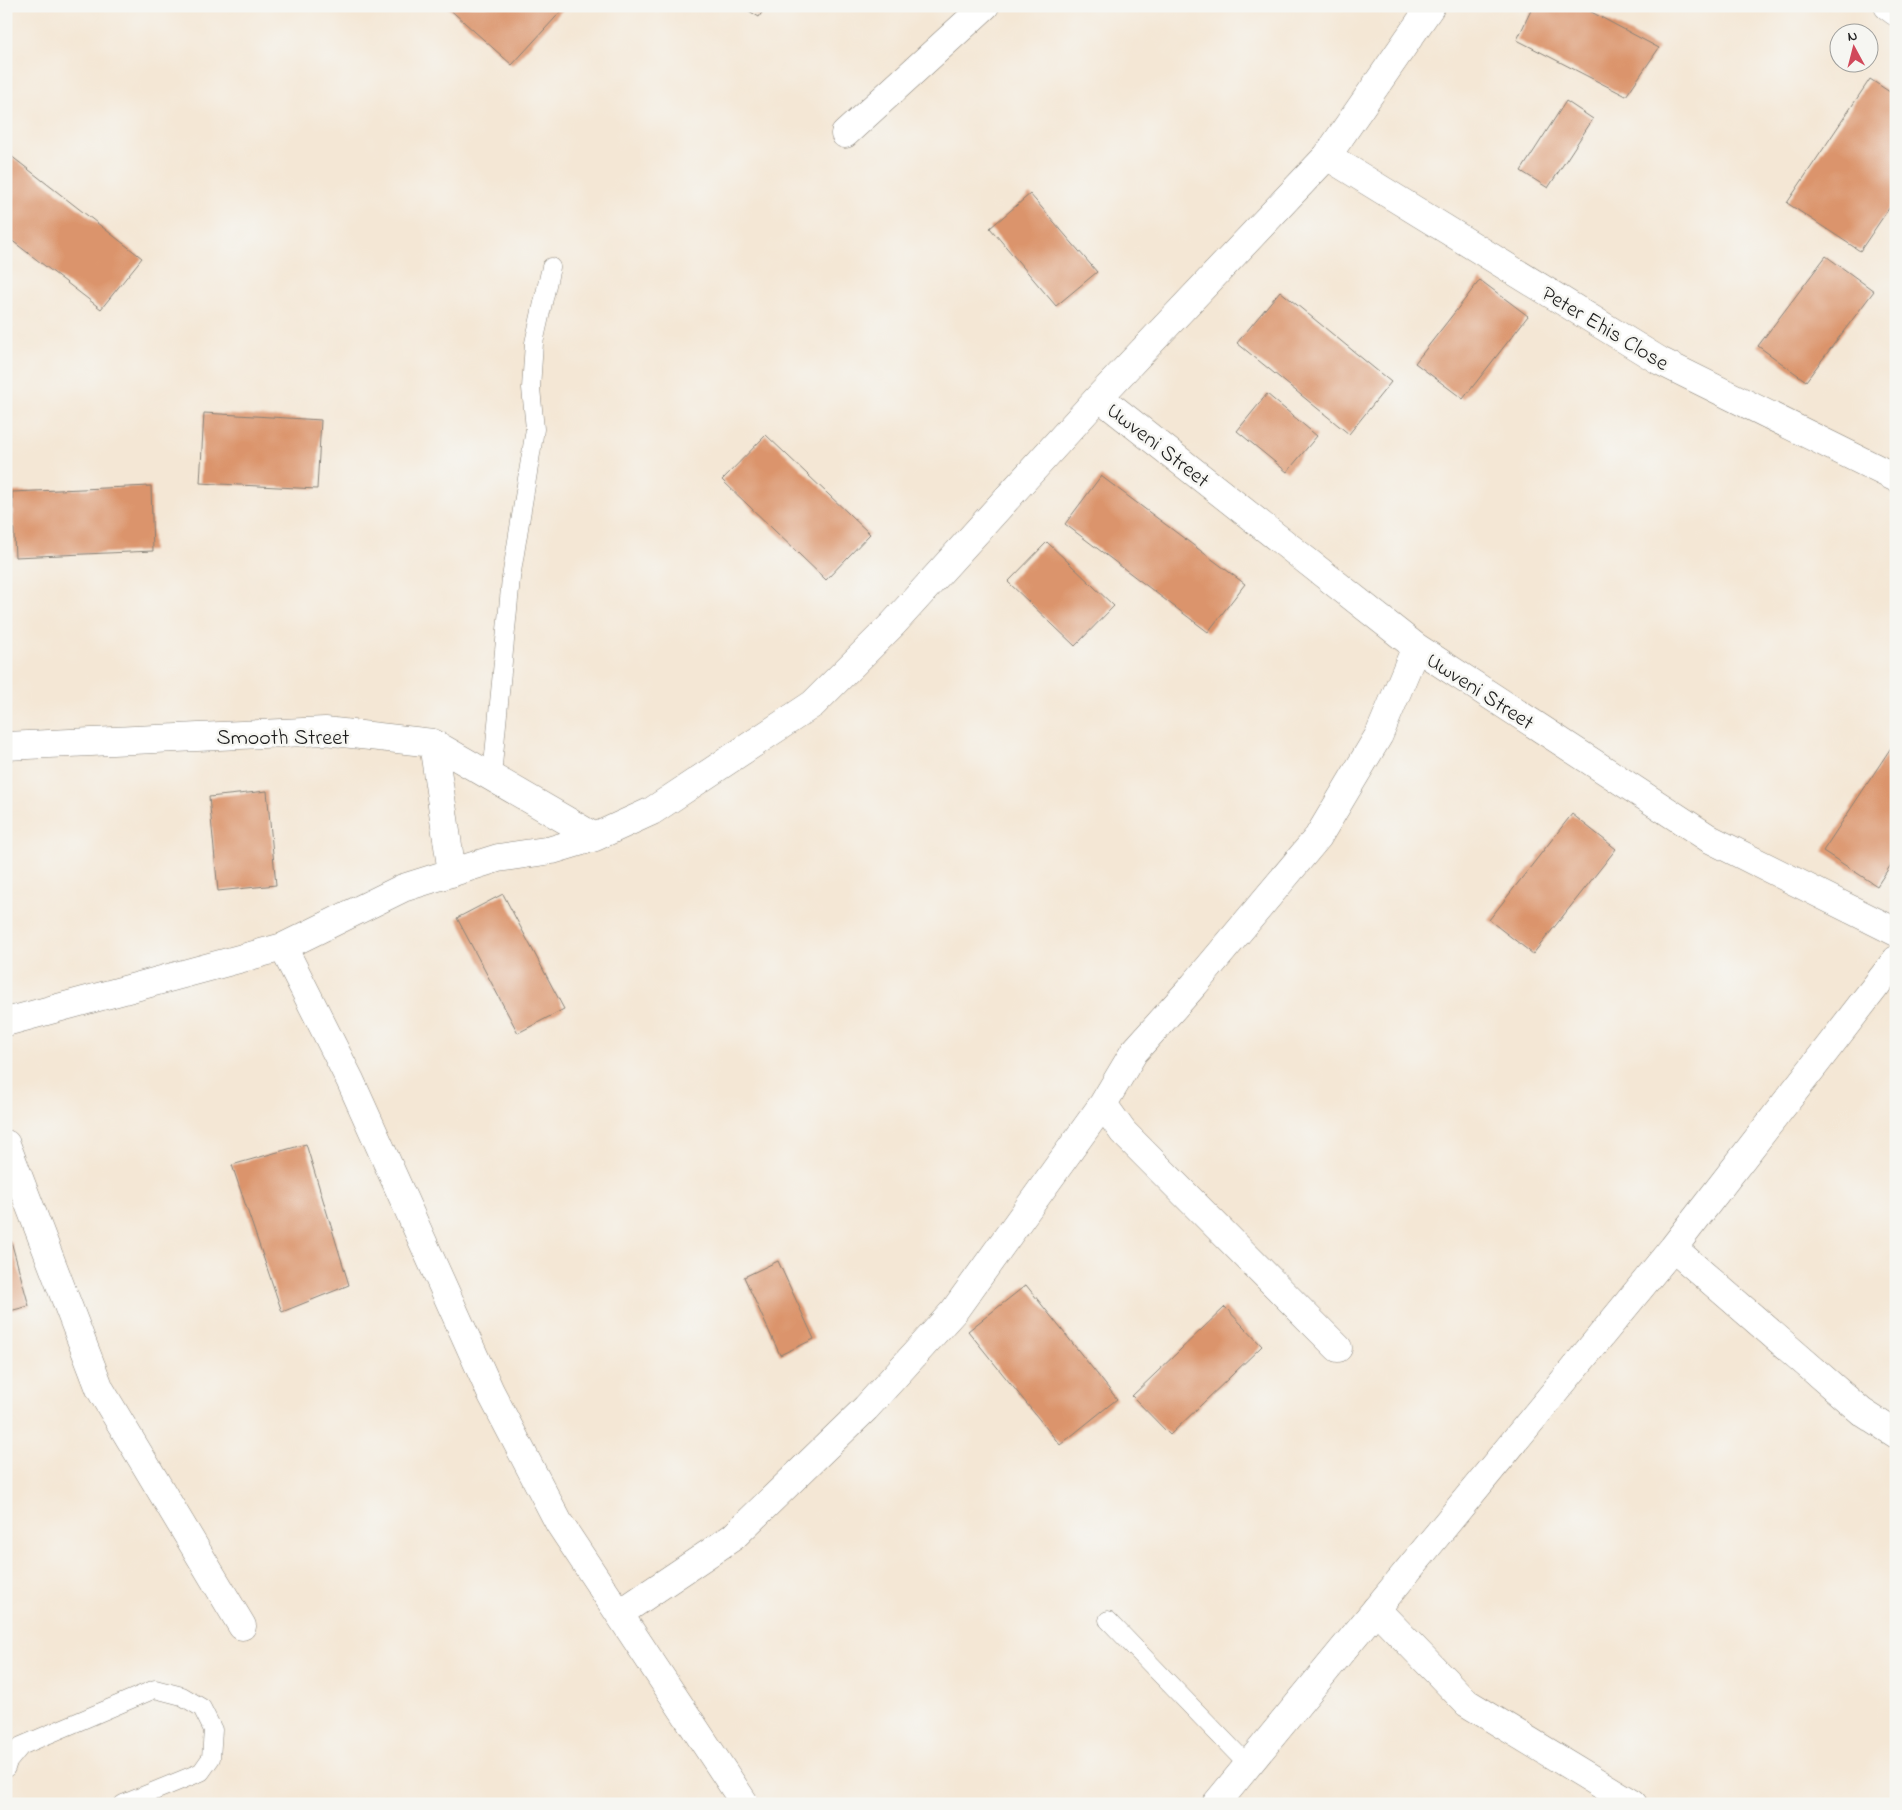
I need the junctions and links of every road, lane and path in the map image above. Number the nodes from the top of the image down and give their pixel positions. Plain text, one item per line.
1 (986, 6) edge
2 (1431, 6) edge
3 (1888, 6) edge
4 (1896, 12) edge
5 (845, 134) dead end
6 (1326, 156) junction
7 (551, 266) dead end
8 (1099, 397) junction
9 (1896, 478) edge
10 (1416, 647) junction
11 (433, 742) junction
12 (6, 746) edge
13 (492, 776) junction
14 (595, 837) junction
15 (452, 873) junction
16 (1896, 932) edge
17 (283, 947) junction
18 (1896, 960) edge
19 (6, 1022) edge
20 (1103, 1104) junction
21 (6, 1144) edge
22 (1673, 1248) junction
23 (1338, 1348) dead end
24 (1896, 1434) edge
25 (1376, 1609) junction
26 (619, 1614) junction
27 (1108, 1620) dead end
28 (242, 1626) dead end
29 (1248, 1765) junction
30 (6, 1768) edge
31 (123, 1804) edge
32 (745, 1804) edge
33 (1216, 1804) edge
34 (1633, 1804) edge

1 - 5 street
2 - 6 street
3 - 4 street
6 - 8 street
6 - 9 street, Peter Ehis Close
7 - 13 lane
8 - 10 street, Uwveni Street
8 - 14 street
10 - 16 street, Uwveni Street
10 - 20 street
11 - 12 street, Smooth Street
11 - 13 street, Smooth Street
11 - 15 street
13 - 14 street, Smooth Street
14 - 15 street
15 - 17 street
17 - 19 street
17 - 26 street
18 - 22 street
20 - 23 street
20 - 26 street
21 - 28 street
22 - 24 street
22 - 25 street
25 - 29 street
25 - 34 street
26 - 32 street
27 - 29 lane
29 - 33 street
30 - 31 lane

